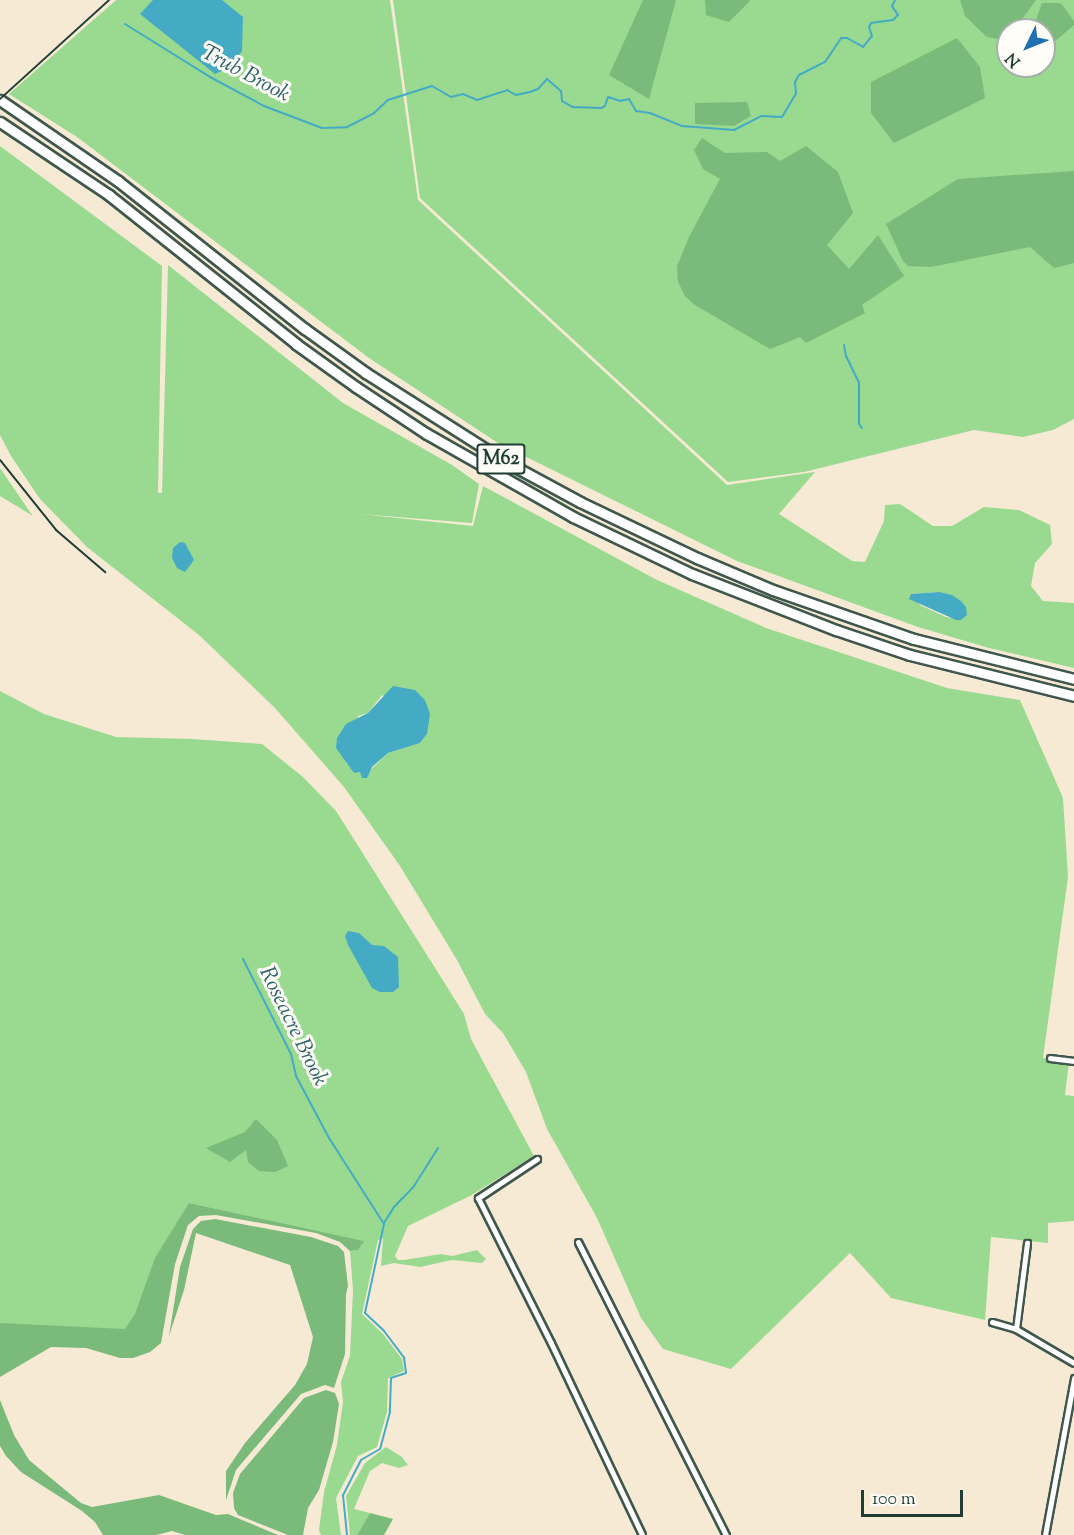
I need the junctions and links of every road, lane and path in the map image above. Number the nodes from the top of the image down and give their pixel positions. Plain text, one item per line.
1 (0, 100) edge
2 (0, 122) edge
3 (1074, 680) edge
4 (1074, 696) edge
5 (1050, 1058) dead end
6 (1074, 1060) edge
7 (537, 1159) dead end
8 (578, 1242) dead end
9 (1027, 1243) dead end
10 (992, 1323) dead end
11 (1016, 1329) junction
12 (1074, 1363) edge
13 (1074, 1378) edge
14 (642, 1535) edge
15 (726, 1535) edge
16 (1045, 1535) edge

1 - 3 highway, M62
2 - 4 highway, M62
5 - 6 street
7 - 14 street
8 - 15 street
9 - 11 street
10 - 11 street
11 - 12 street
13 - 16 street

